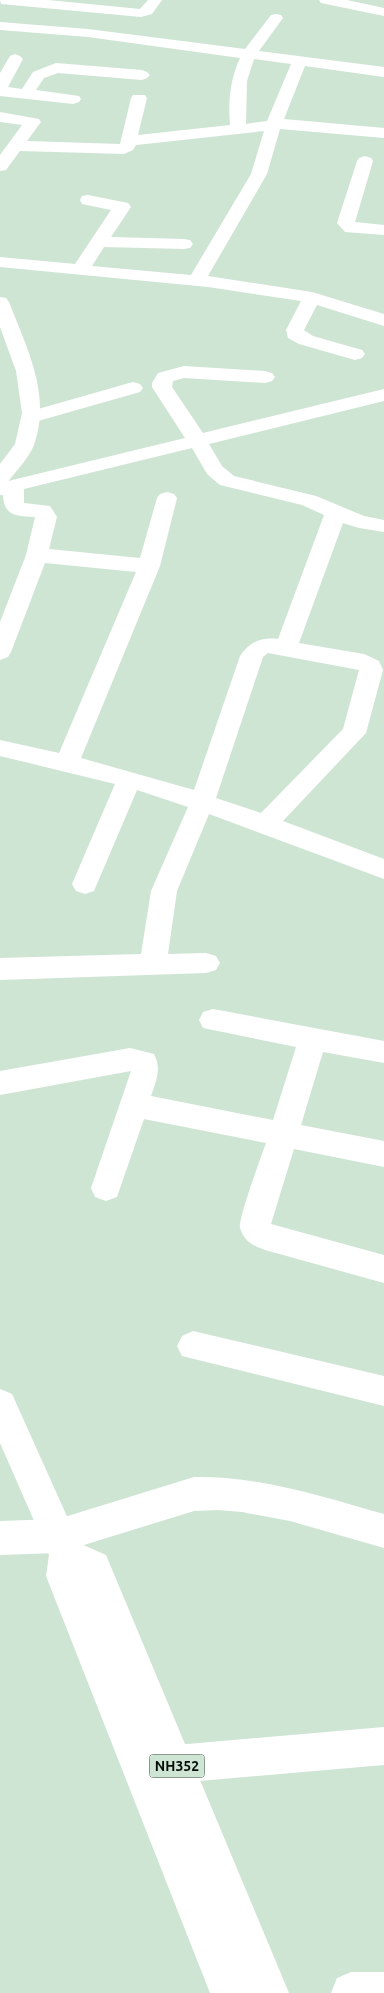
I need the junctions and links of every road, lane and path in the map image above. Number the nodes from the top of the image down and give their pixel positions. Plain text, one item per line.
1 (1, 0) edge
2 (155, 0) edge
3 (326, 0) edge
4 (93, 4) edge
5 (364, 4) edge
6 (384, 12) edge
7 (276, 18) dead end
8 (0, 26) edge
9 (248, 54) junction
10 (16, 59) dead end
11 (300, 61) junction
12 (384, 72) edge
13 (142, 75) dead end
14 (0, 89) edge
15 (26, 94) junction
16 (73, 98) dead end
17 (139, 98) dead end
18 (0, 117) edge
19 (274, 124) junction
20 (238, 128) junction
21 (384, 133) edge
22 (128, 141) junction
23 (15, 146) junction
24 (365, 161) dead end
25 (0, 166) edge
26 (88, 200) dead end
27 (384, 230) edge
28 (99, 242) junction
29 (184, 244) dead end
30 (0, 262) edge
31 (80, 270) junction
32 (197, 280) junction
33 (312, 298) junction
34 (0, 302) edge
35 (384, 320) edge
36 (355, 354) dead end
37 (265, 377) dead end
38 (133, 388) dead end
39 (378, 399) edge
40 (31, 417) junction
41 (197, 440) junction
42 (4, 485) edge
43 (167, 498) dead end
44 (336, 512) junction
45 (384, 526) edge
46 (37, 554) junction
47 (148, 566) junction
48 (286, 648) junction
49 (0, 652) edge
50 (0, 748) edge
51 (67, 763) junction
52 (129, 779) junction
53 (202, 802) junction
54 (266, 823) junction
55 (384, 869) edge
56 (85, 884) dead end
57 (206, 963) dead end
58 (153, 964) junction
59 (0, 969) edge
60 (213, 1020) dead end
61 (313, 1039) junction
62 (384, 1052) edge
63 (0, 1083) edge
64 (134, 1105) junction
65 (284, 1135) junction
66 (384, 1154) edge
67 (106, 1188) dead end
68 (384, 1269) edge
69 (193, 1346) dead end
70 (384, 1391) edge
71 (0, 1405) edge
72 (384, 1531) edge
73 (0, 1538) edge
74 (63, 1546) junction
75 (384, 1746) edge
76 (176, 1764) junction
77 (351, 1992) edge
78 (384, 1992) edge
79 (230, 1993) edge
80 (269, 1993) edge

1 - 4 main road
2 - 4 main road
3 - 5 main road
5 - 6 main road
7 - 9 main road
8 - 9 main road
9 - 11 main road
9 - 20 main road
10 - 14 main road
11 - 12 main road
11 - 19 main road
13 - 15 main road
14 - 15 main road
15 - 16 main road
17 - 22 main road
18 - 23 main road
19 - 20 main road
19 - 21 main road
19 - 32 main road
20 - 22 main road
22 - 23 main road
23 - 25 main road
24 - 27 main road
26 - 28 main road
28 - 29 main road
28 - 31 main road
30 - 31 main road
31 - 32 main road
32 - 33 main road
33 - 35 main road
33 - 36 main road
34 - 40 main road
37 - 41 main road
38 - 40 main road
39 - 41 main road
40 - 42 main road
41 - 42 main road
41 - 44 main road
42 - 46 main road
43 - 47 main road
44 - 45 main road
44 - 48 main road
46 - 47 main road
46 - 49 main road
47 - 51 main road
48 - 53 main road
48 - 54 main road
50 - 51 main road
51 - 52 main road
52 - 53 main road
52 - 56 main road
53 - 54 main road
53 - 58 main road
54 - 55 main road
57 - 58 main road
58 - 59 main road
60 - 61 main road
61 - 62 main road
61 - 65 main road
63 - 64 main road
64 - 65 main road
64 - 67 main road
65 - 66 main road
65 - 68 main road
69 - 70 main road
71 - 74 main road, NH352
72 - 74 main road
73 - 74 main road
74 - 76 main road, NH352
74 - 79 main road, NH352
75 - 76 main road
76 - 80 main road, NH352
77 - 78 main road

